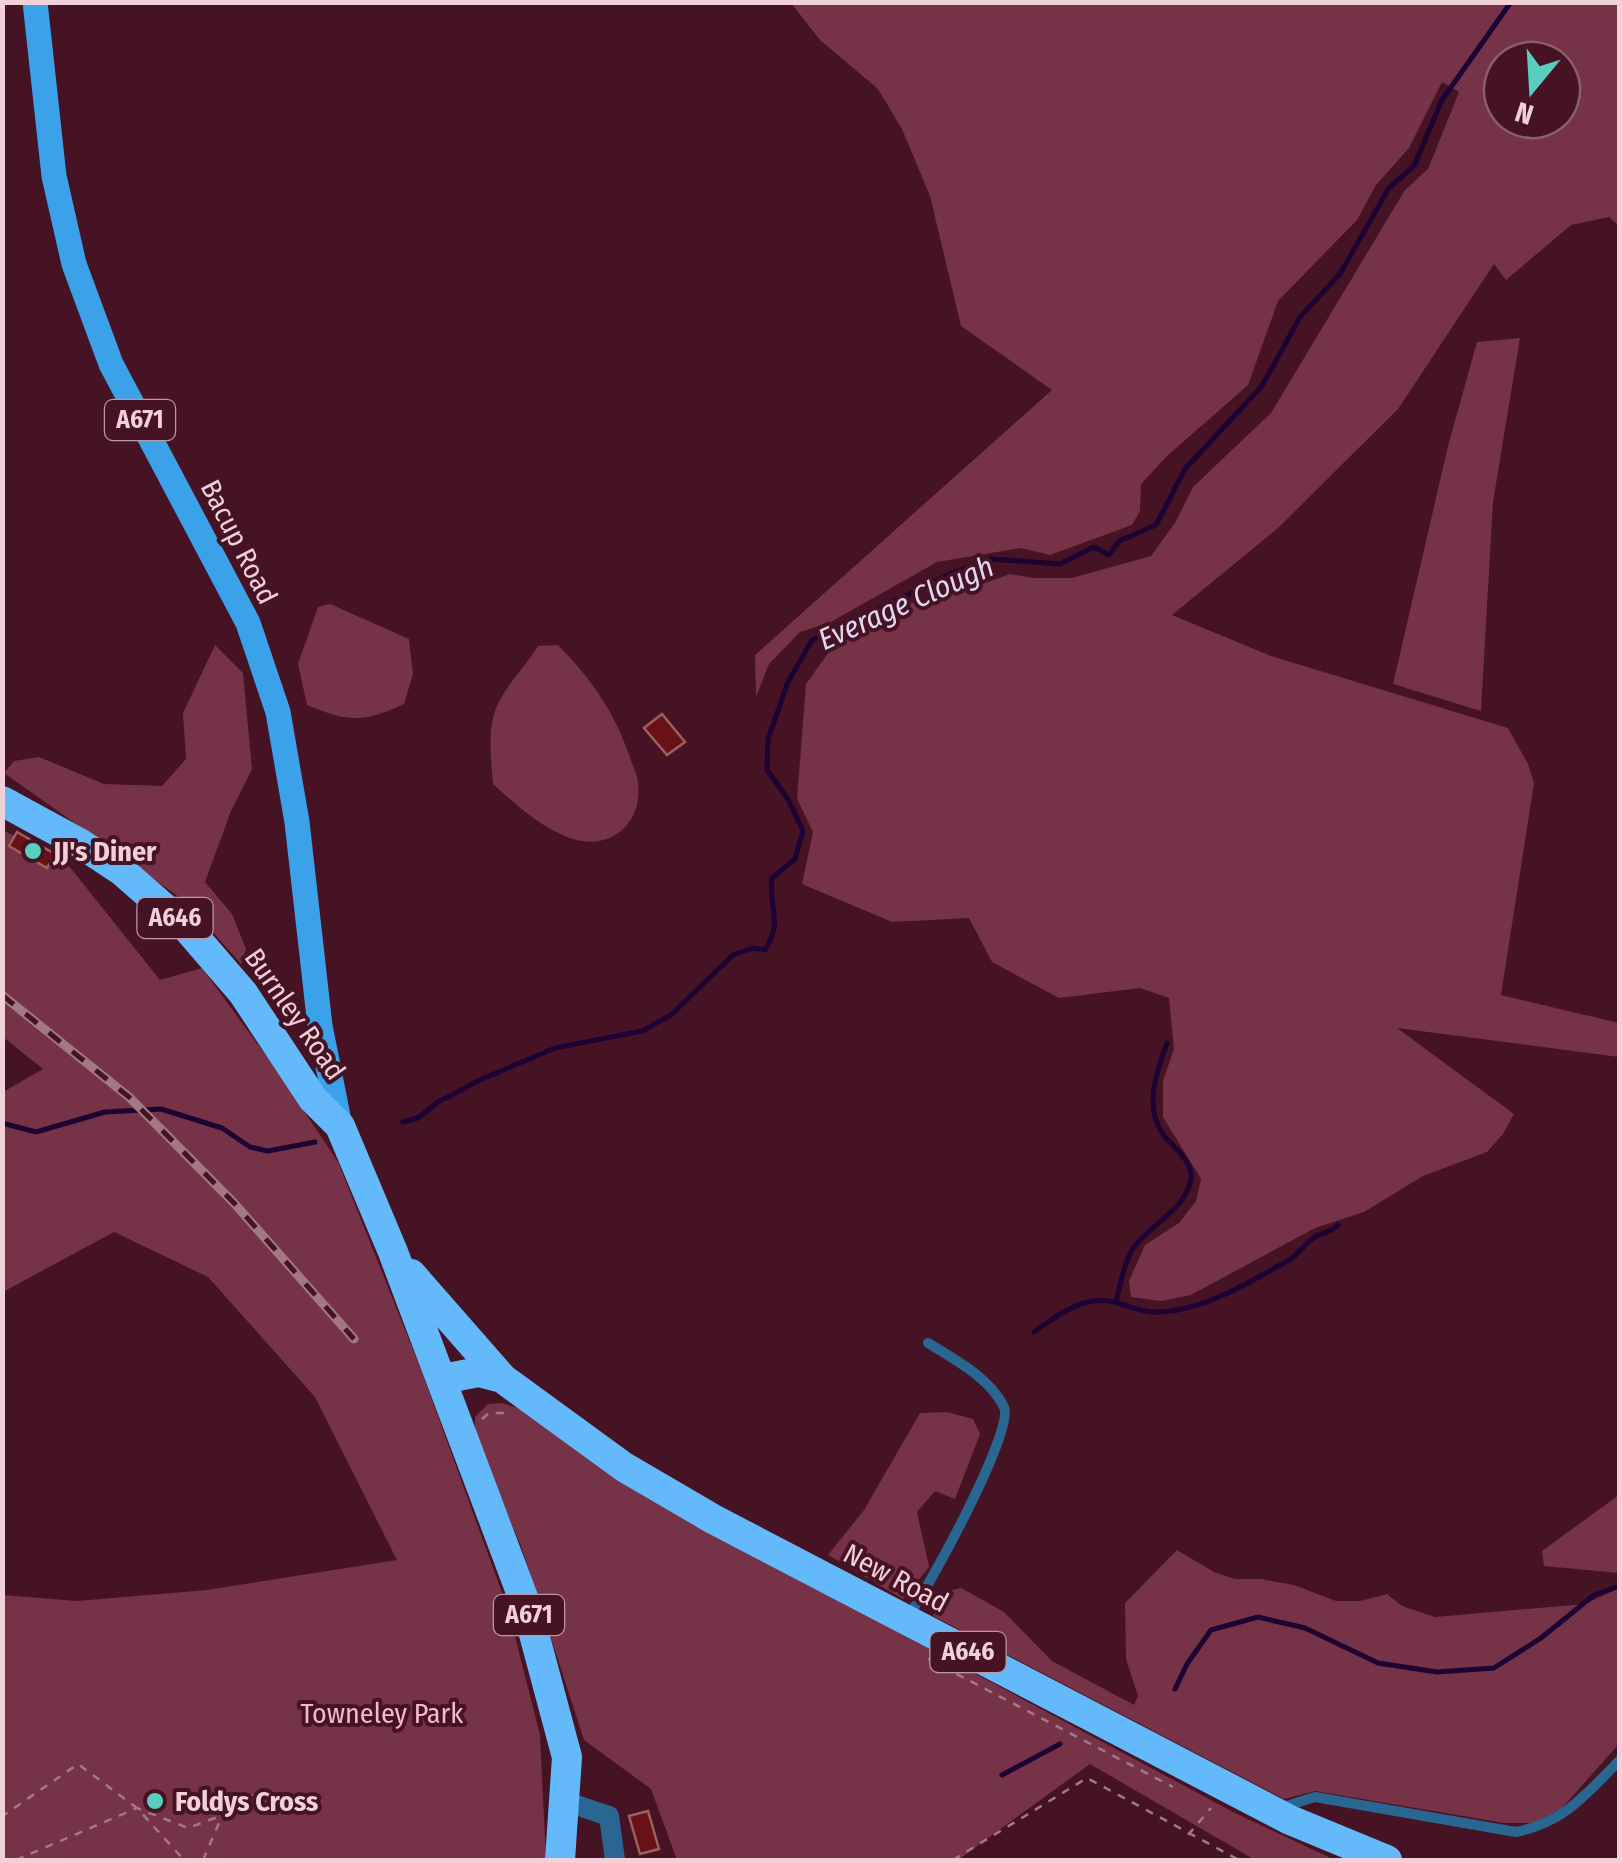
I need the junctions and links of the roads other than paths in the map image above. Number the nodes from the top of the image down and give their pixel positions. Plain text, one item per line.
1 (35, 2) edge
2 (2, 801) edge
3 (340, 1126) junction
4 (394, 1252) junction
5 (928, 1343) dead end
6 (502, 1378) junction
7 (442, 1379) junction
8 (906, 1620) junction
9 (1620, 1760) edge
10 (564, 1801) junction
11 (1273, 1811) junction
12 (560, 1860) edge
13 (615, 1860) edge
14 (1387, 1860) edge

1 - 3 main road, Bacup Road / A671
2 - 3 highway, Burnley Road / A646
3 - 4 highway, Burnley Road
4 - 6 highway, New Road
4 - 7 highway
5 - 8 lane
6 - 7 highway
6 - 8 highway, New Road / A646
7 - 10 highway, A671
8 - 11 highway, New Road / A646
9 - 11 lane
10 - 12 highway, A671
10 - 13 street
11 - 14 highway, New Road / A646

